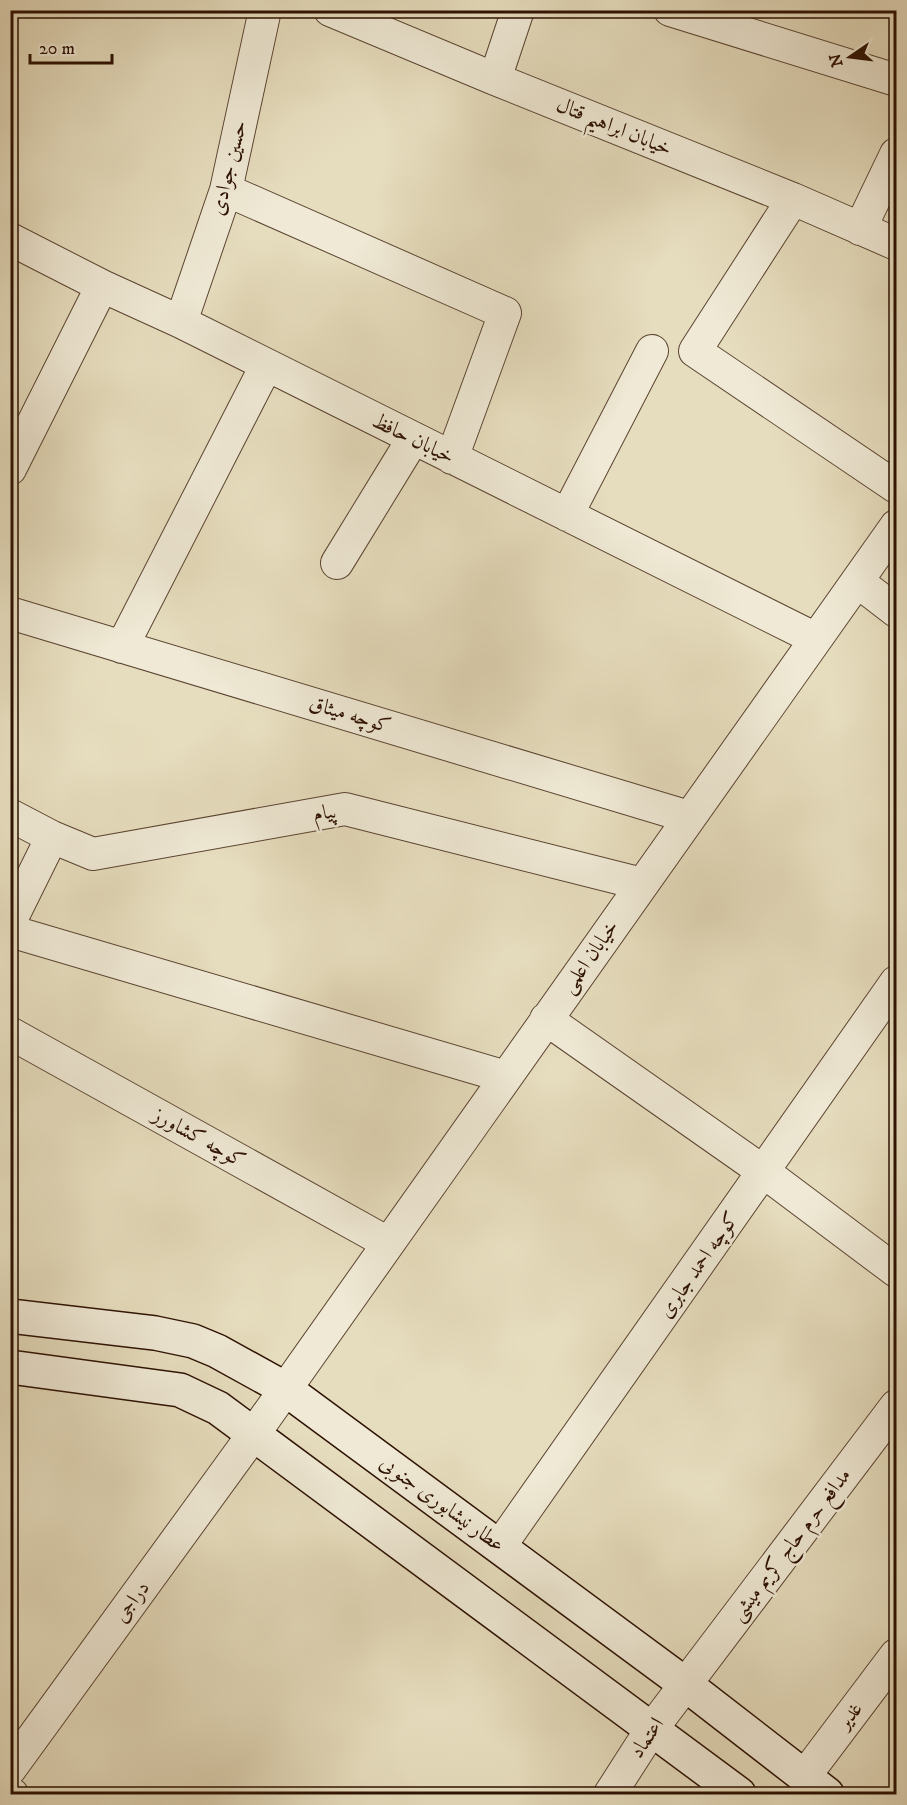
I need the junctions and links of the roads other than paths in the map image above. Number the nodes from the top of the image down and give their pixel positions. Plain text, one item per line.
1 (265, 10) edge
2 (330, 10) edge
3 (518, 10) edge
4 (670, 10) edge
5 (495, 79) junction
6 (897, 80) edge
7 (897, 154) edge
8 (226, 190) junction
9 (794, 199) junction
10 (860, 229) junction
11 (10, 239) edge
12 (897, 244) edge
13 (102, 286) junction
14 (181, 322) junction
15 (652, 351) dead end
16 (266, 366) junction
17 (413, 439) junction
18 (14, 451) edge
19 (452, 458) junction
20 (897, 487) edge
21 (567, 515) junction
22 (897, 526) edge
23 (337, 563) dead end
24 (857, 581) junction
25 (897, 611) edge
26 (10, 613) edge
27 (816, 639) junction
28 (123, 647) junction
29 (10, 815) edge
30 (689, 817) junction
31 (52, 837) junction
32 (642, 884) junction
33 (10, 922) edge
34 (10, 931) edge
35 (897, 982) edge
36 (546, 1019) junction
37 (10, 1033) edge
38 (506, 1077) junction
39 (764, 1172) junction
40 (388, 1243) junction
41 (897, 1271) edge
42 (10, 1316) edge
43 (10, 1367) edge
44 (284, 1388) junction
45 (897, 1406) edge
46 (252, 1435) junction
47 (500, 1546) junction
48 (897, 1655) edge
49 (685, 1684) junction
50 (651, 1730) junction
51 (10, 1769) edge
52 (815, 1786) edge
53 (610, 1794) edge
54 (739, 1794) edge

1 - 8 street, حسین جوادی
2 - 5 street, خیابان ابراهیم قتال
3 - 5 street
4 - 6 street
5 - 9 street, خیابان ابراهیم قتال
7 - 10 street
8 - 14 street, حسین جوادی
8 - 19 street
9 - 10 street, خیابان ابراهیم قتال
9 - 20 street
10 - 12 street, خیابان ابراهیم قتال
11 - 13 street, خیابان حافظ
13 - 14 street, خیابان حافظ
13 - 18 street
14 - 16 street, خیابان حافظ
15 - 21 street
16 - 17 street, خیابان حافظ
16 - 28 street
17 - 19 street, خیابان حافظ
17 - 23 street
19 - 21 street, خیابان حافظ
21 - 27 street, خیابان حافظ
22 - 24 street, خیابان اعلمی
24 - 25 street
24 - 27 street, خیابان اعلمی
26 - 28 street, کوچه میثاق
27 - 30 street, خیابان اعلمی
28 - 30 street, کوچه میثاق
29 - 31 street, پیام
30 - 32 street, خیابان اعلمی
31 - 32 street, پیام
31 - 33 street
32 - 36 street, خیابان اعلمی
34 - 38 street
35 - 39 street, کوچه احمد جابری
36 - 38 street, خیابان اعلمی
36 - 39 street
37 - 40 street, کوچه کشاورز
38 - 40 street, خیابان اعلمی
39 - 41 street
39 - 47 street, کوچه احمد جابری
40 - 44 street, خیابان اعلمی
42 - 44 main road, عطار نیشابوری جنوبی
43 - 46 main road
44 - 46 street, دراجی
44 - 47 main road, عطار نیشابوری جنوبی
45 - 49 street, مدافع حرم حاج کریم میشی
46 - 50 main road
46 - 51 street, دراجی
47 - 49 main road, عطار نیشابوری جنوبی
48 - 52 street, غدیر
49 - 50 street, اعتماد
49 - 52 main road, عطار نیشابوری جنوبی
50 - 53 street, اعتماد
50 - 54 main road

